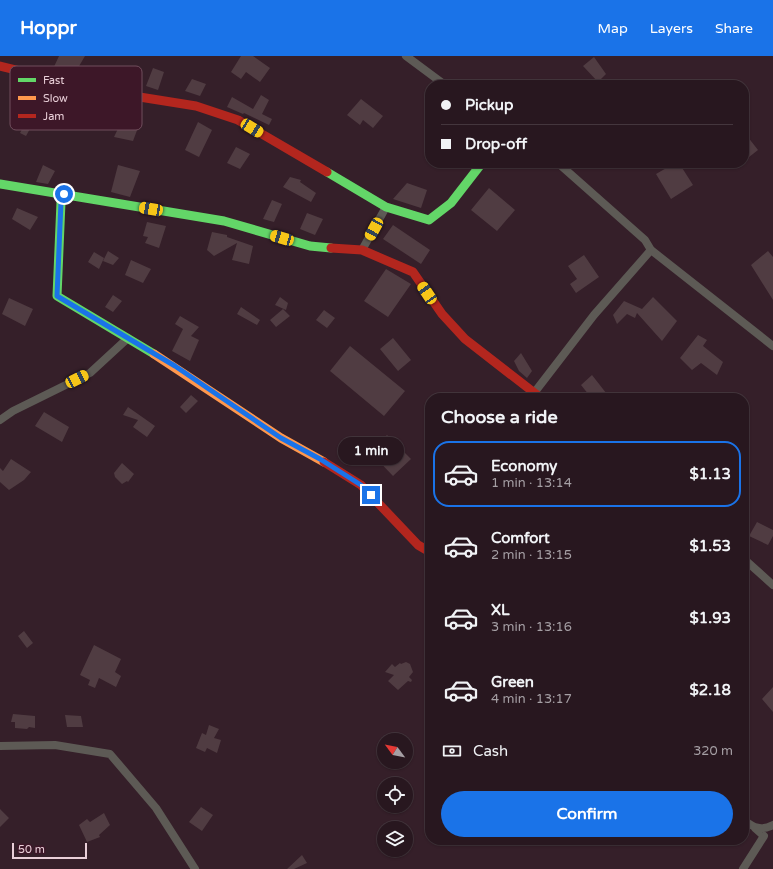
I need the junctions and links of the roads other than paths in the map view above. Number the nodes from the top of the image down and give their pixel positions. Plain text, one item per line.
1 (406, 56) edge
2 (0, 66) edge
3 (10, 68) edge
4 (438, 80) edge
5 (142, 97) edge
6 (478, 168) edge
7 (564, 168) edge
8 (0, 184) edge
9 (64, 194) junction
10 (386, 207) junction
11 (362, 250) junction
12 (651, 250) junction
13 (128, 338) junction
14 (773, 346) edge
15 (534, 393) edge
16 (538, 393) edge
17 (0, 420) edge
18 (425, 549) edge
19 (749, 563) edge
20 (773, 585) edge
21 (0, 746) edge
22 (749, 824) edge
23 (773, 825) edge
24 (754, 828) junction
25 (196, 869) edge
26 (743, 869) edge

1 - 4 street
2 - 3 street
5 - 10 street
6 - 10 street
7 - 12 street
8 - 9 street
9 - 11 street
9 - 13 street
10 - 11 street
11 - 15 street
12 - 14 street
12 - 16 street
13 - 17 street
13 - 18 street
19 - 20 street
21 - 25 street
22 - 24 street
23 - 24 street
24 - 26 street

